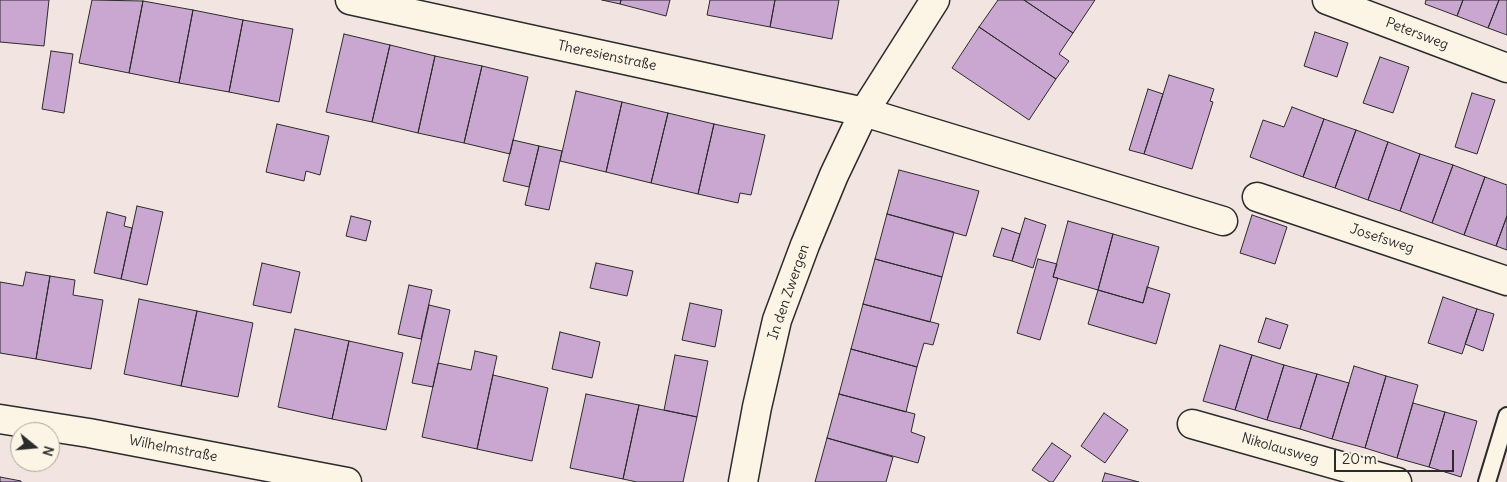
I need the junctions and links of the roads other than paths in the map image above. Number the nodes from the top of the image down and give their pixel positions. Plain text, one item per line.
1 (350, 0) edge
2 (935, 0) edge
3 (1327, 0) edge
4 (1507, 68) edge
5 (864, 112) junction
6 (1257, 197) dead end
7 (1223, 221) dead end
8 (1507, 281) edge
9 (1507, 416) edge
10 (0, 419) edge
11 (1192, 424) dead end
12 (346, 482) edge
13 (743, 482) edge
14 (1397, 482) edge
15 (1487, 482) edge

1 - 5 street, Theresienstraße
2 - 5 street, In den Zwergen
3 - 4 street, Petersweg
5 - 7 street
5 - 13 street, In den Zwergen
6 - 8 street, Josefsweg
9 - 15 lane
10 - 12 street, Wilhelmstraße
11 - 14 street, Nikolausweg

